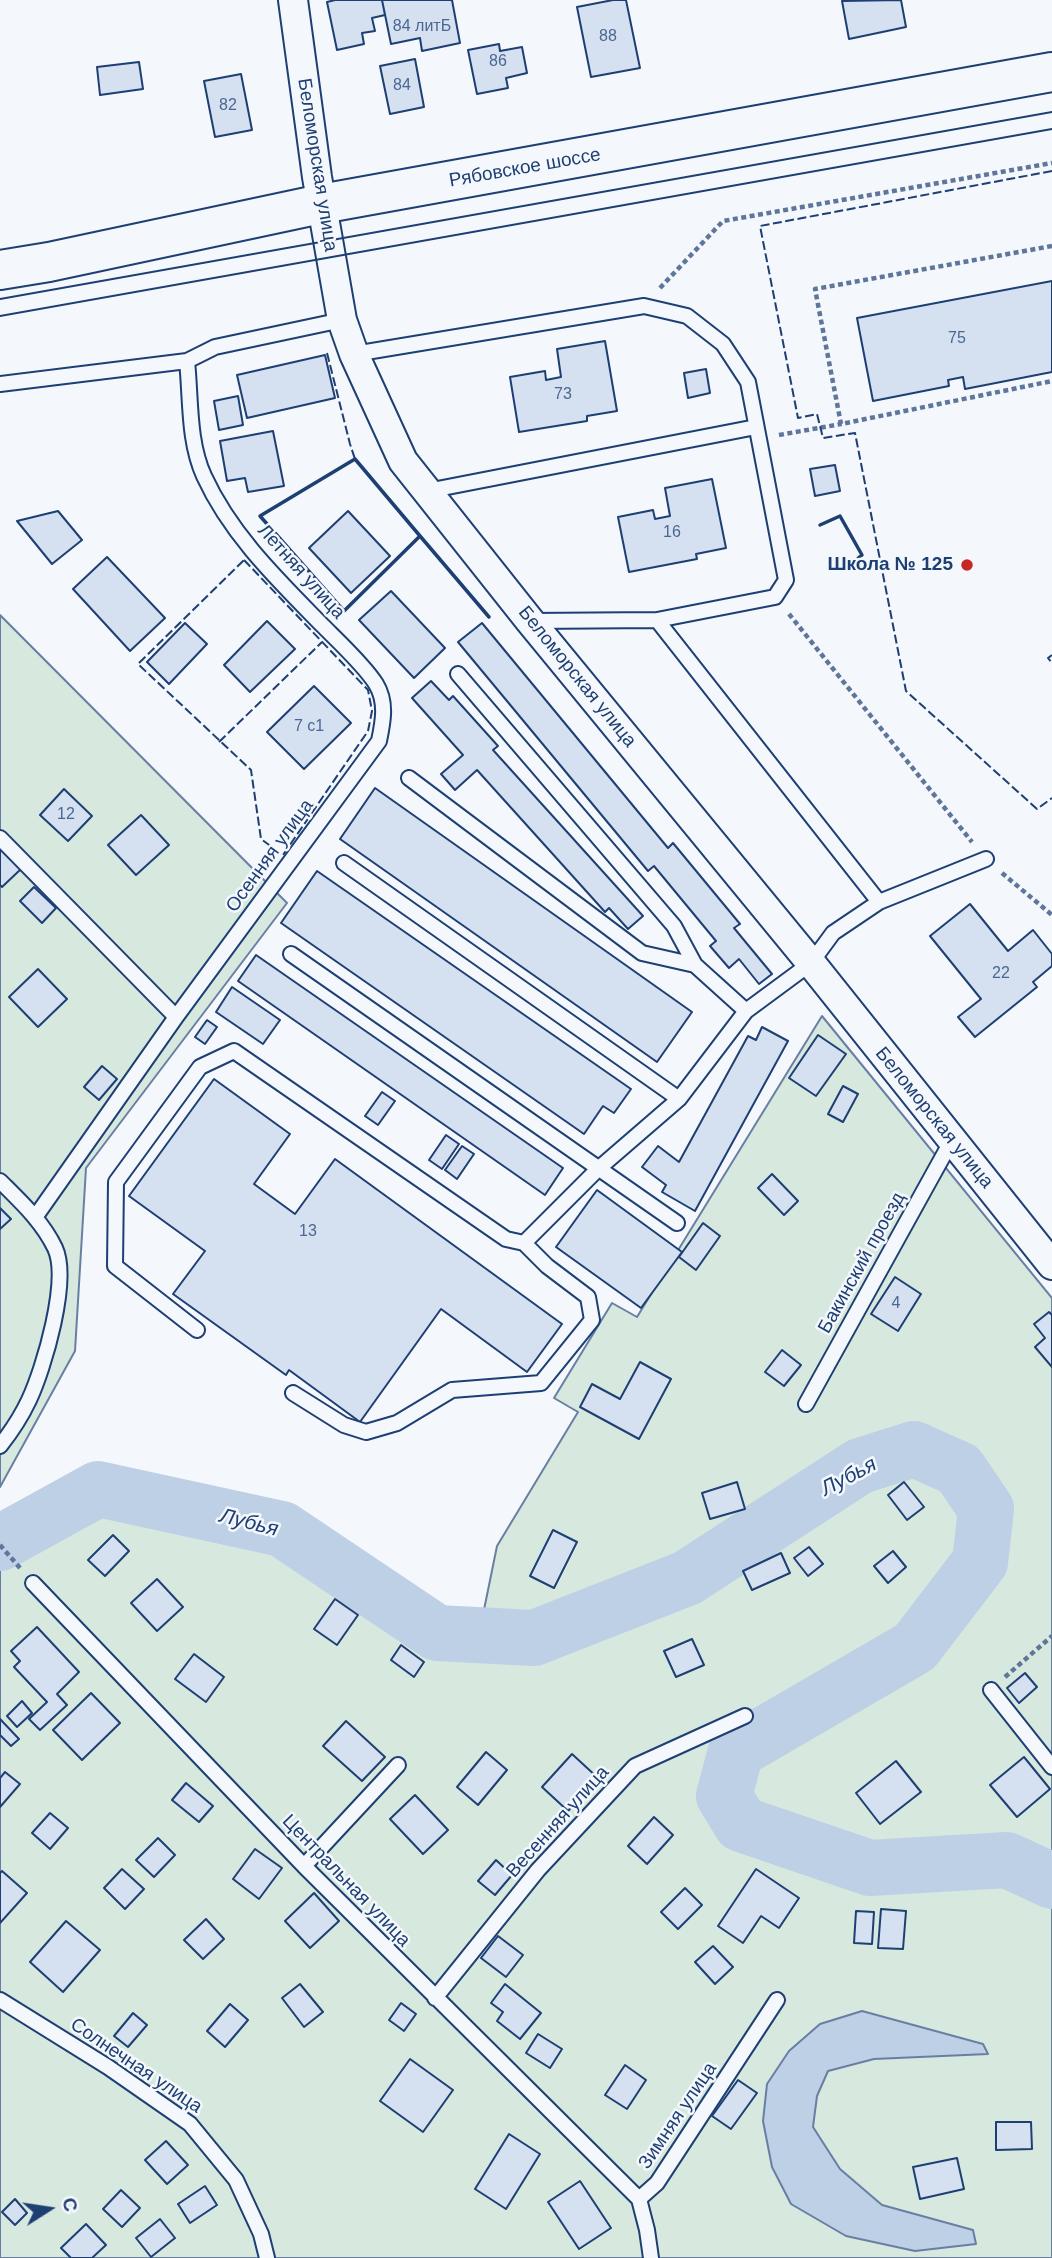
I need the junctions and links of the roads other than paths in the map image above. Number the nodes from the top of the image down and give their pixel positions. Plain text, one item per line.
1 (292, 0) edge
2 (1052, 72) edge
3 (321, 204) junction
4 (0, 270) edge
5 (342, 320) junction
6 (354, 354) junction
7 (187, 361) junction
8 (0, 384) edge
9 (758, 433) junction
10 (427, 491) junction
11 (657, 620) junction
12 (530, 621) junction
13 (458, 674) dead end
14 (384, 714) joint
15 (409, 778) dead end
16 (0, 838) edge
17 (986, 859) road end
18 (344, 863) dead end
19 (879, 902) junction
20 (291, 954) dead end
21 (811, 963) junction
22 (695, 965) junction
23 (746, 1011) junction
24 (176, 1017) junction
25 (679, 1099) junction
26 (952, 1140) junction
27 (598, 1169) junction
28 (0, 1181) edge
29 (36, 1216) junction
30 (677, 1223) dead end
31 (524, 1243) junction
32 (1052, 1265) edge
33 (197, 1330) dead end
34 (293, 1393) dead end
35 (806, 1405) dead end
36 (0, 1446) edge
37 (33, 1583) road end
38 (991, 1690) road end
39 (745, 1716) dead end
40 (398, 1765) dead end
41 (1052, 1767) edge
42 (304, 1866) junction
43 (435, 1998) junction
44 (0, 2000) edge
45 (777, 2000) dead end
46 (639, 2199) junction
47 (267, 2258) edge
48 (651, 2258) edge

1 - 3 street, Беломорская улица
2 - 3 main road, Рябовское шоссе
3 - 4 main road, Рябовское шоссе
3 - 5 street, Беломорская улица
5 - 6 street, Беломорская улица
5 - 7 lane
6 - 9 lane
6 - 10 street, Беломорская улица
7 - 8 lane
7 - 14 lane, Летняя улица
9 - 10 lane
9 - 11 lane
10 - 12 street, Беломорская улица
11 - 12 lane
11 - 19 lane
12 - 21 street, Беломорская улица
13 - 22 lane
14 - 24 lane, Осенняя улица
15 - 22 lane
16 - 24 lane
17 - 19 lane
18 - 25 lane
19 - 21 lane
20 - 27 lane
21 - 23 lane
21 - 26 street, Беломорская улица
22 - 23 lane
23 - 25 lane
24 - 29 lane, Осенняя улица
25 - 27 lane
26 - 32 street, Беломорская улица
26 - 35 lane, Бакинский проезд
27 - 30 lane
27 - 31 lane
28 - 29 lane
29 - 36 lane
31 - 33 lane
31 - 34 lane
37 - 42 lane, Центральная улица
38 - 41 lane
39 - 43 lane, Весенняя улица
40 - 42 lane
42 - 43 lane, Центральная улица
43 - 46 lane, Центральная улица
44 - 47 lane, Солнечная улица
45 - 46 lane, Зимняя улица
46 - 48 lane

